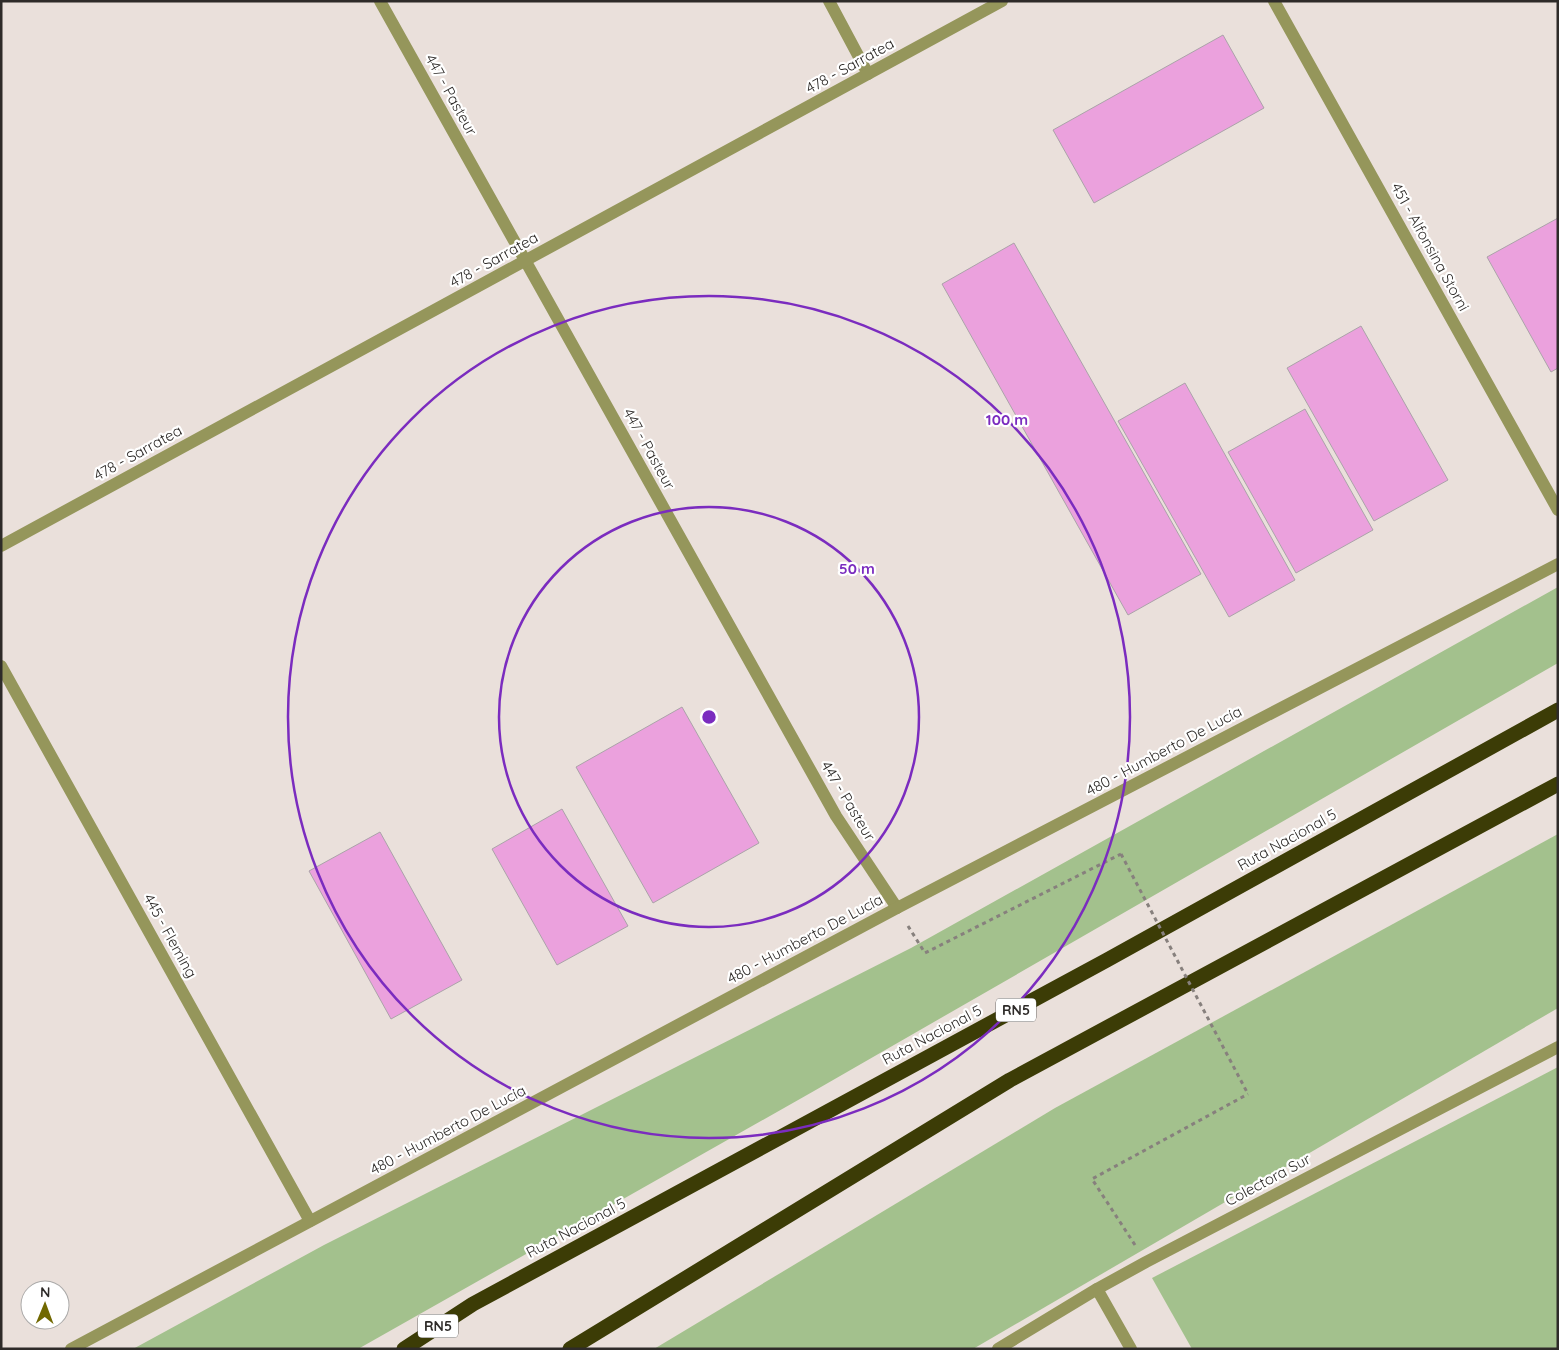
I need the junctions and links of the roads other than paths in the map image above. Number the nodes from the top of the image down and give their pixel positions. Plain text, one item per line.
1 (380, 1) edge
2 (829, 1) edge
3 (1002, 1) edge
4 (1274, 1) edge
5 (868, 74) junction
6 (525, 261) junction
7 (1558, 510) edge
8 (1, 546) edge
9 (1558, 564) edge
10 (1, 666) edge
11 (1558, 710) edge
12 (1558, 784) edge
13 (897, 908) junction
14 (1558, 1047) edge
15 (310, 1221) junction
16 (1097, 1289) junction
17 (473, 1304) junction
18 (71, 1349) edge
19 (390, 1349) edge
20 (404, 1349) edge
21 (570, 1349) edge
22 (998, 1349) edge
23 (1131, 1349) edge

1 - 6 street, 447 - Pasteur
2 - 5 street
3 - 5 street, 478 - Sarratea
4 - 7 street, 451 - Alfonsina Storni
5 - 6 street, 478 - Sarratea
6 - 8 street, 478 - Sarratea
6 - 13 street, 447 - Pasteur
9 - 13 street, 480 - Humberto De Lucía
10 - 15 street, 445 - Fleming
11 - 17 highway, Ruta Nacional 5 / RN5
12 - 21 highway
13 - 15 street, 480 - Humberto De Lucía
14 - 16 street, Colectora Sur
15 - 18 street, 480 - Humberto De Lucía
16 - 22 street, Colectora Sur
16 - 23 street
17 - 19 highway
17 - 20 highway, Ruta Nacional 5 / RN5

